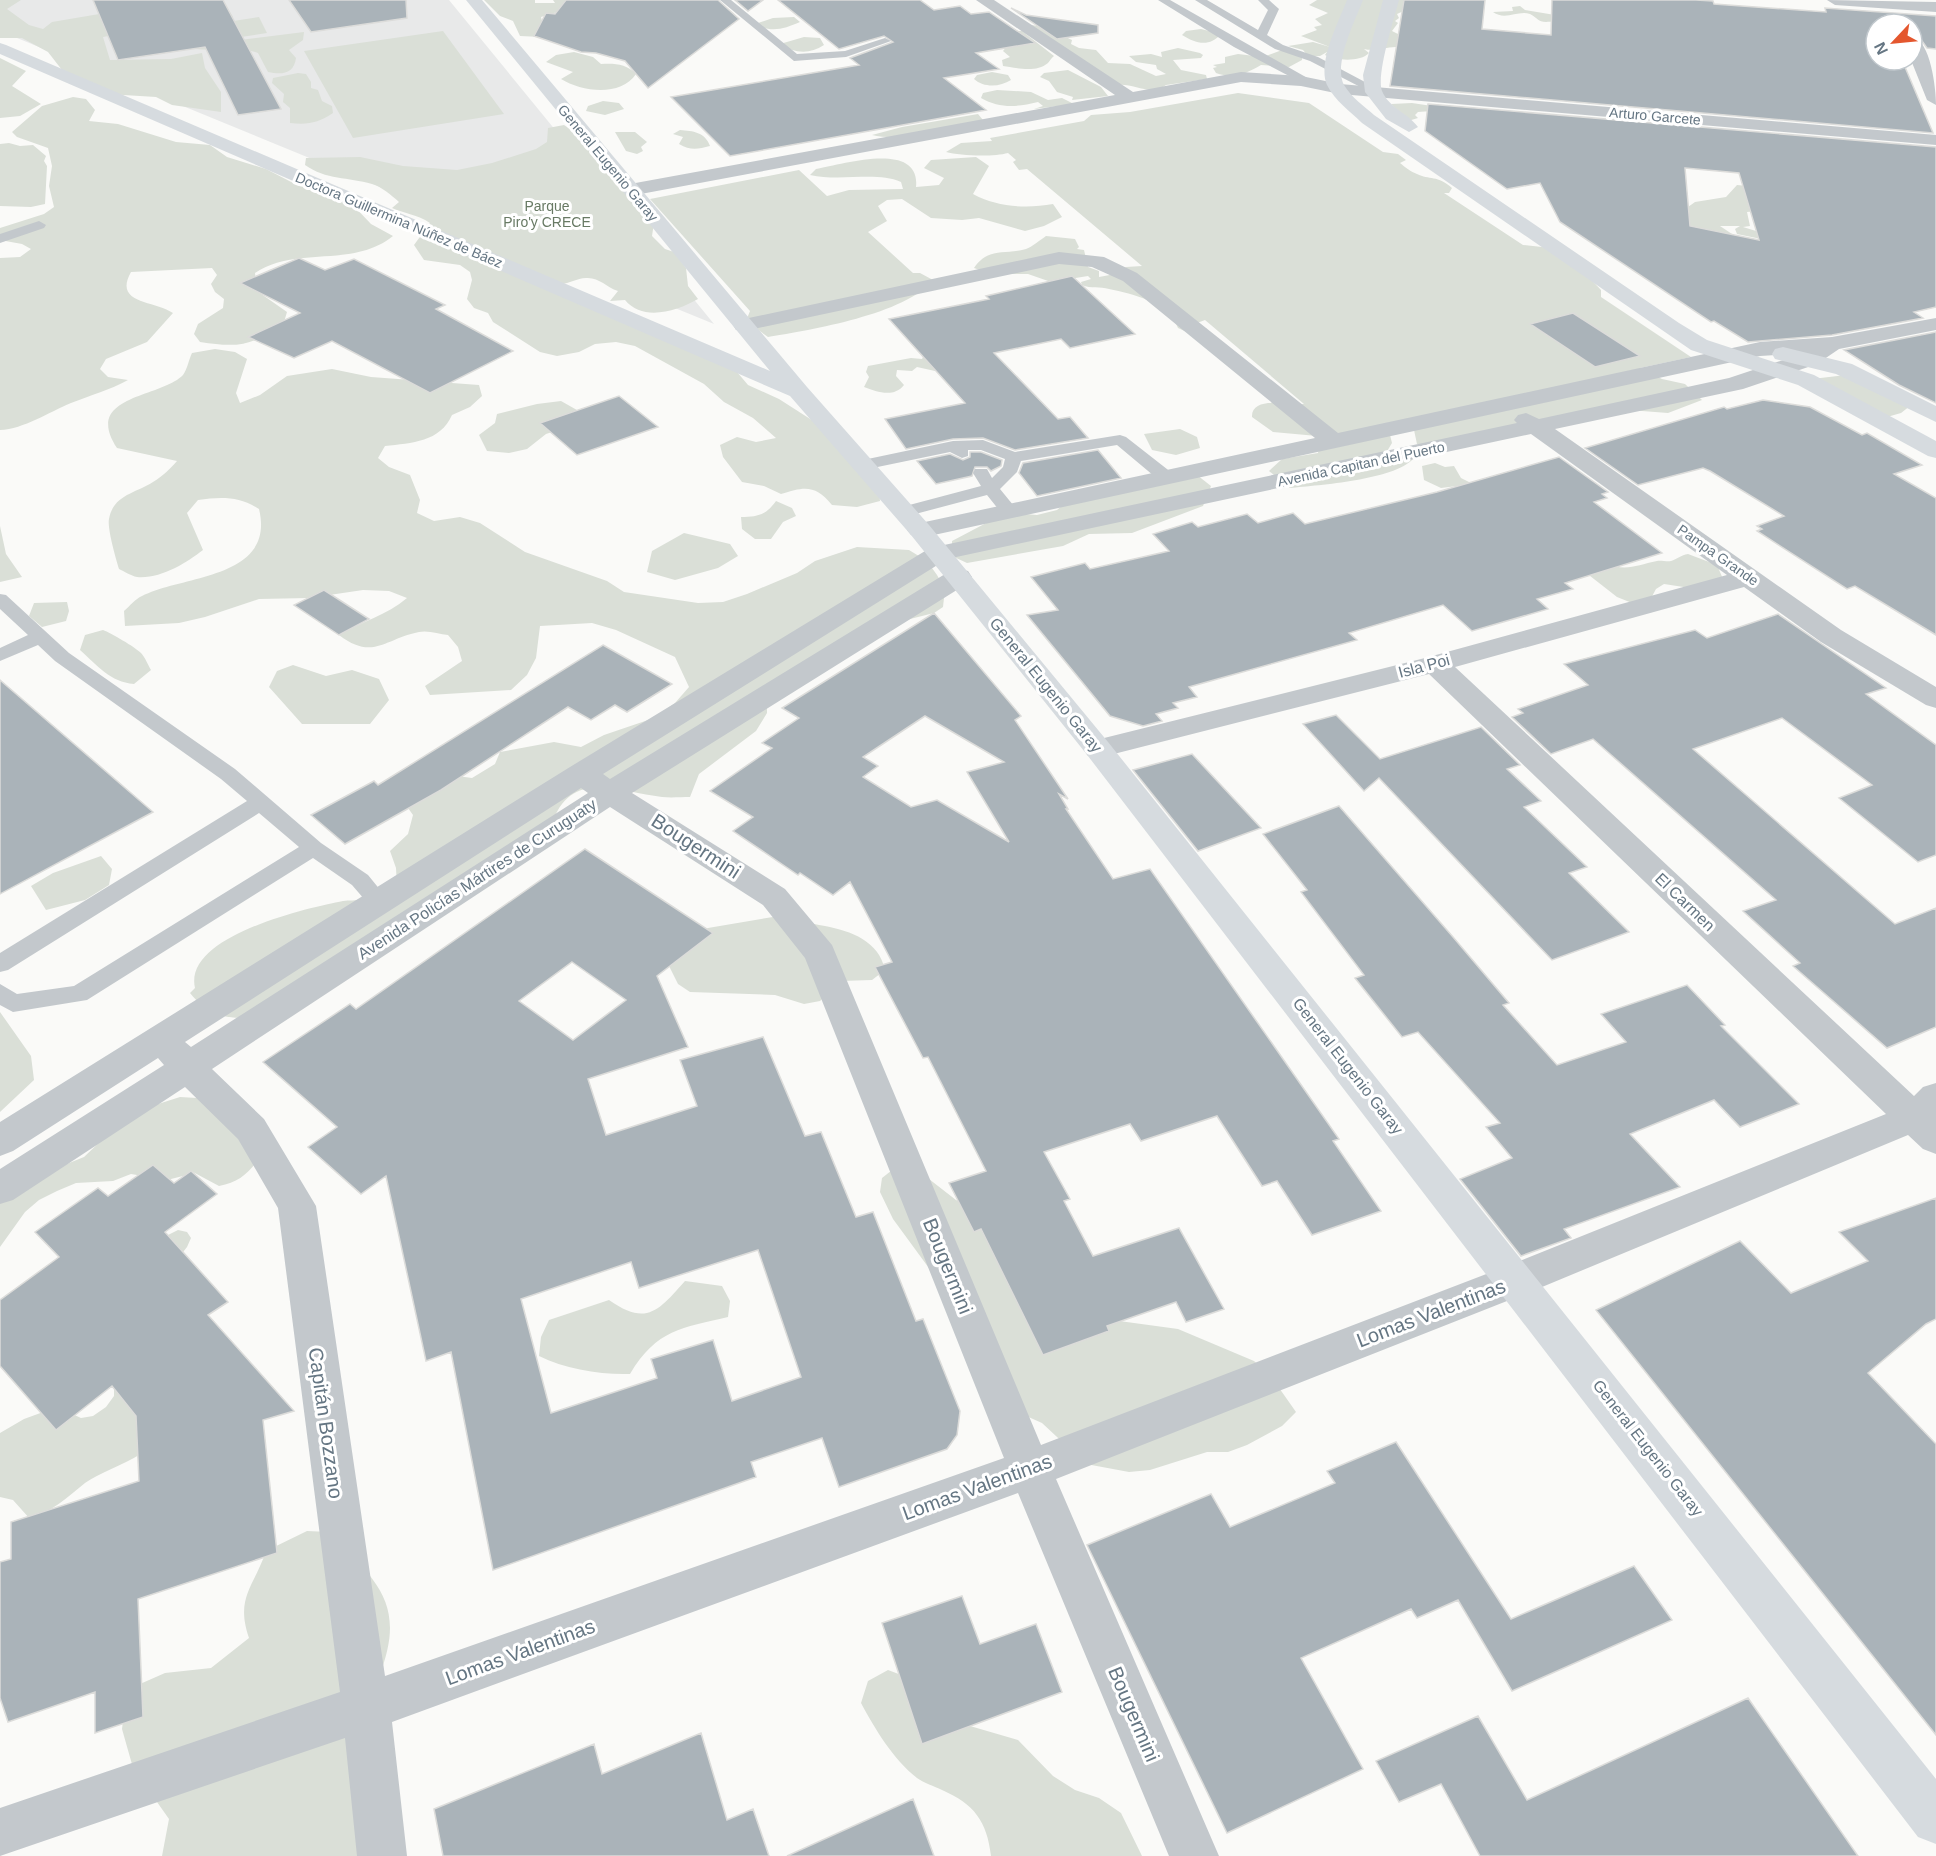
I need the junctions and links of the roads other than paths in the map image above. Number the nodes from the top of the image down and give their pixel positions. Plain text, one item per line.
1 (474, 0) edge
2 (725, 0) edge
3 (984, 0) edge
4 (1163, 0) edge
5 (1200, 0) edge
6 (1263, 0) edge
7 (1355, 0) edge
8 (1391, 0) edge
9 (1835, 0) edge
10 (1896, 2) edge
11 (1936, 7) edge
12 (1261, 36) junction
13 (885, 41) dead end
14 (0, 48) edge
15 (1924, 70) edge
16 (1337, 80) junction
17 (1312, 84) junction
18 (1374, 91) junction
19 (1128, 97) junction
20 (1936, 100) edge
21 (1936, 140) edge
22 (630, 190) junction
23 (39, 225) dead end
24 (0, 239) edge
25 (1936, 324) edge
26 (744, 325) junction
27 (1832, 344) junction
28 (1760, 349) junction
29 (1729, 356) junction
30 (1809, 359) junction
31 (1781, 370) junction
32 (799, 392) junction
33 (1503, 405) junction
34 (1936, 415) edge
35 (1536, 428) junction
36 (1333, 441) junction
37 (1936, 451) edge
38 (1014, 457) junction
39 (863, 465) junction
40 (981, 473) dead end
41 (1166, 477) junction
42 (991, 489) junction
43 (1009, 511) junction
44 (904, 512) junction
45 (939, 553) junction
46 (1749, 577) junction
47 (1, 602) edge
48 (41, 636) junction
49 (0, 655) edge
50 (1435, 664) junction
51 (1936, 699) edge
52 (1098, 749) junction
53 (596, 783) junction
54 (261, 802) junction
55 (313, 848) junction
56 (379, 902) junction
57 (0, 964) edge
58 (0, 993) edge
59 (174, 1053) junction
60 (1928, 1118) edge
61 (0, 1141) edge
62 (0, 1189) edge
63 (1516, 1280) junction
64 (1030, 1468) junction
65 (366, 1707) junction
66 (1936, 1818) edge
67 (0, 1833) edge
68 (382, 1856) edge
69 (1194, 1856) edge

1 - 22 street, General Eugenio Garay
2 - 13 lane
3 - 19 street
4 - 17 lane
5 - 12 lane
6 - 12 lane
7 - 16 street
8 - 18 street
9 - 10 street
10 - 11 street
12 - 16 lane
14 - 32 street, Doctora Guillermina Núñez de Báez
15 - 20 street
16 - 17 street, Arturo Garcete
16 - 18 street, Arturo Garcete
16 - 29 street, Avenida Capitan del Puerto
17 - 19 street, Arturo Garcete
18 - 21 street, Arturo Garcete
18 - 28 street, Avenida Capitan del Puerto
19 - 22 street, Arturo Garcete
22 - 26 street, General Eugenio Garay
23 - 24 lane
25 - 27 street, Avenida Capitan del Puerto
26 - 32 street, General Eugenio Garay
26 - 36 street
27 - 28 street, Avenida Capitan del Puerto
27 - 30 street, Avenida Capitan del Puerto
28 - 29 street, Avenida Capitan del Puerto
28 - 30 street, Avenida Capitan del Puerto
29 - 31 street, Avenida Capitan del Puerto
29 - 33 street, Avenida Capitan del Puerto
30 - 31 street, Avenida Capitan del Puerto
30 - 34 street, Avenida Capitan del Puerto
31 - 35 street, Avenida Capitan del Puerto
31 - 37 street, Avenida Capitan del Puerto
32 - 39 street, General Eugenio Garay
33 - 35 street, Pampa Grande
33 - 36 street, Avenida Capitan del Puerto
35 - 45 street, Avenida Capitan del Puerto
35 - 46 street, Pampa Grande
36 - 41 street, Avenida Capitan del Puerto
38 - 39 lane
38 - 41 lane
38 - 42 lane
39 - 44 street, General Eugenio Garay
40 - 42 lane
41 - 43 street, Avenida Capitan del Puerto
42 - 43 lane
42 - 44 lane
43 - 45 street, Avenida Capitan del Puerto
44 - 45 street, General Eugenio Garay
45 - 52 street, General Eugenio Garay
45 - 53 street, Avenida Policías Mártires de Curuguaty
46 - 50 street, Isla Poi
46 - 51 street, Pampa Grande
47 - 48 lane
48 - 49 lane
48 - 54 lane
50 - 52 street, Isla Poi
50 - 60 street, El Carmen
52 - 63 street, General Eugenio Garay
53 - 56 street, Avenida Policías Mártires de Curuguaty
53 - 59 street, Avenida Policías Mártires de Curuguaty
53 - 64 street, Bougermini
54 - 55 lane
54 - 57 lane
55 - 56 lane
55 - 58 lane
56 - 59 street, Avenida Policías Mártires de Curuguaty
59 - 61 street, Avenida Policías Mártires de Curuguaty
59 - 62 street, Avenida Policías Mártires de Curuguaty
59 - 65 street, Capitán Bozzano
60 - 63 street, Lomas Valentinas
63 - 64 street, Lomas Valentinas
63 - 66 street, General Eugenio Garay
64 - 65 street, Lomas Valentinas
64 - 69 street, Bougermini
65 - 67 street, Lomas Valentinas
65 - 68 street, Capitán Bozzano

